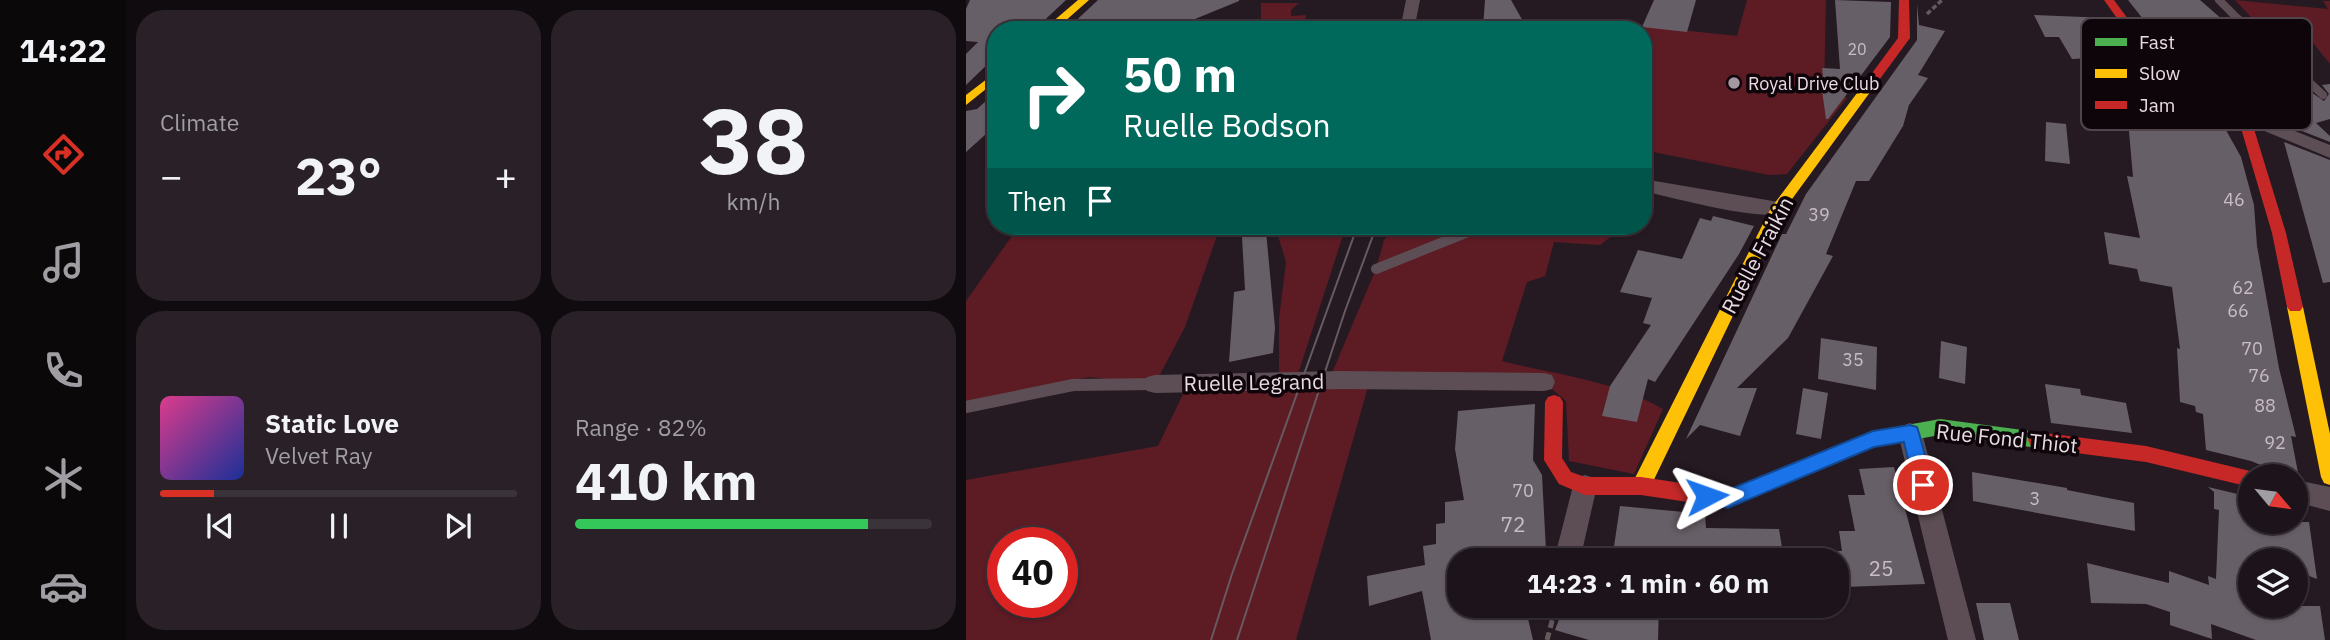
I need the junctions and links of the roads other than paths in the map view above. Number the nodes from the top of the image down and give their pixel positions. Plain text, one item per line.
1 (1084, 0) edge
2 (1413, 0) edge
3 (1903, 0) edge
4 (2109, 0) edge
5 (2219, 0) edge
6 (2122, 18) edge
7 (2237, 18) edge
8 (1059, 21) edge
9 (1409, 21) edge
10 (987, 83) edge
11 (2312, 85) edge
12 (2323, 95) dead end
13 (966, 101) edge
14 (2249, 130) edge
15 (2277, 130) edge
16 (2330, 152) edge
17 (1652, 187) edge
18 (1778, 208) junction
19 (1461, 235) edge
20 (1376, 269) dead end
21 (1155, 384) joint
22 (1549, 392) joint
23 (966, 407) edge
24 (1910, 433) junction
25 (2238, 477) edge
26 (2330, 477) edge
27 (1575, 482) junction
28 (1640, 486) junction
29 (2308, 494) edge
30 (2330, 499) edge
31 (1568, 548) edge
32 (1962, 640) edge

1 - 8 street
2 - 9 street
3 - 18 street, Ruelle Fraikin
4 - 6 street
5 - 7 lane
10 - 13 street
11 - 12 lane
14 - 26 street
15 - 16 street
17 - 18 street
18 - 28 street, Ruelle Fraikin
19 - 20 lane
21 - 22 street, Ruelle Legrand
21 - 23 lane, Ruelle Legrand
22 - 27 street
24 - 25 street, Rue Fond Thiot
24 - 28 street, Rue Fond Thiot
24 - 32 street
27 - 28 street, Rue Fond Thiot
27 - 31 street
29 - 30 street

